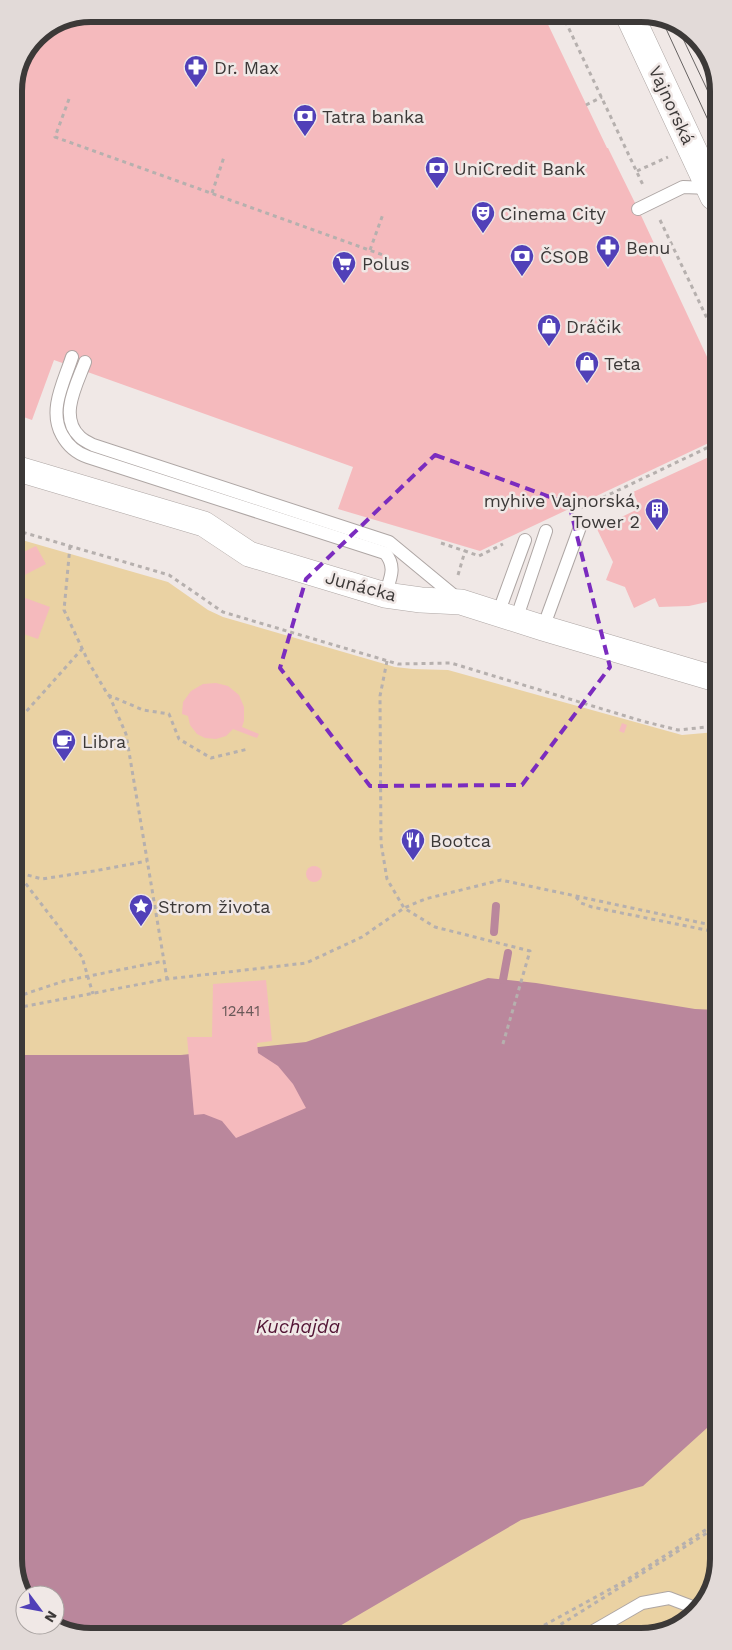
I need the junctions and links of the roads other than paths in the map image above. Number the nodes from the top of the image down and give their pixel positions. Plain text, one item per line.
1 (633, 23) edge
2 (710, 184) edge
3 (710, 190) edge
4 (638, 209) dead end
5 (72, 357) dead end
6 (85, 362) dead end
7 (23, 470) edge
8 (580, 527) dead end
9 (546, 531) dead end
10 (524, 540) dead end
11 (387, 547) junction
12 (385, 595) junction
13 (461, 602) junction
14 (507, 617) junction
15 (543, 628) junction
16 (710, 677) edge
17 (691, 1605) edge
18 (599, 1628) edge

1 - 2 main road, Vajnorská
3 - 4 lane
5 - 11 lane
6 - 11 lane
7 - 12 street, Junácka
8 - 15 lane
9 - 14 lane
10 - 14 lane
11 - 12 lane
11 - 13 lane
12 - 13 street, Junácka
13 - 14 street, Junácka
14 - 15 street, Junácka
15 - 16 street, Junácka
17 - 18 lane

